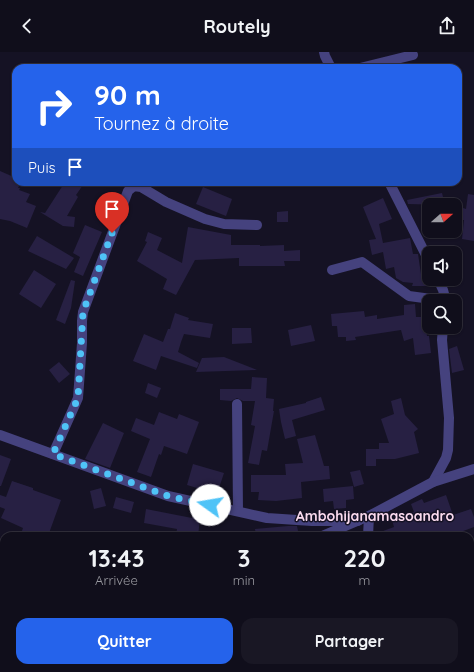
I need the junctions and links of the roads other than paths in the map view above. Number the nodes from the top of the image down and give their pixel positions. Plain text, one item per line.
1 (324, 52) edge
2 (413, 55) dead end
3 (329, 64) edge
4 (376, 64) edge
5 (391, 186) edge
6 (257, 225) dead end
7 (422, 247) edge
8 (332, 270) dead end
9 (422, 298) edge
10 (442, 334) edge
11 (237, 404) dead end
12 (0, 435) edge
13 (53, 454) junction
14 (474, 469) edge
15 (434, 482) junction
16 (238, 511) junction
17 (369, 516) junction
18 (358, 521) junction
19 (332, 532) edge
20 (368, 532) edge

1 - 3 street
2 - 4 street
5 - 7 street
6 - 13 street
8 - 9 street
10 - 15 street
11 - 16 street
12 - 13 street
13 - 16 street
14 - 15 street
15 - 17 street
16 - 18 street
17 - 18 street
17 - 20 street
18 - 19 street

